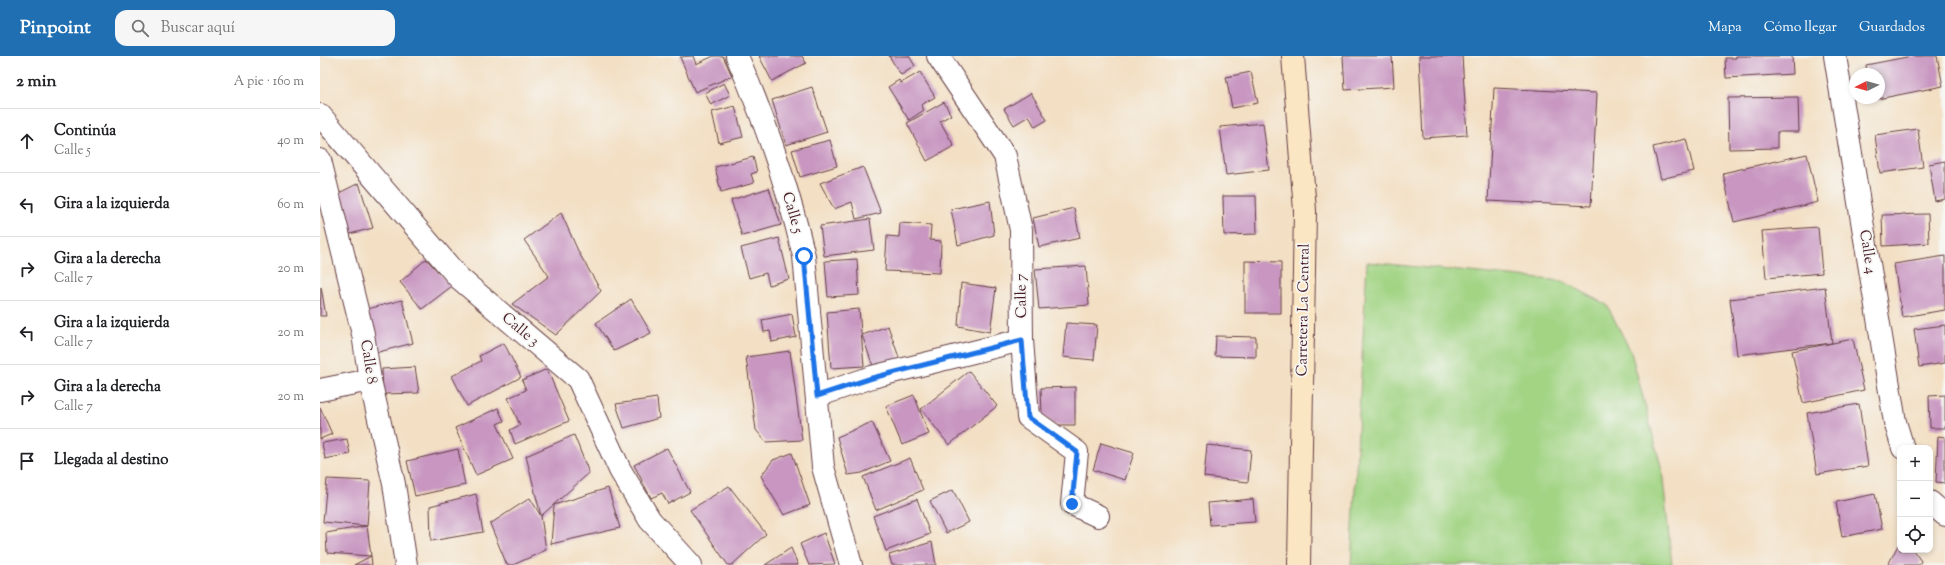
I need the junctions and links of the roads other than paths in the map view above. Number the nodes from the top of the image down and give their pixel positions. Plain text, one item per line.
1 (737, 56) edge
2 (938, 56) edge
3 (1293, 56) edge
4 (1835, 56) edge
5 (320, 114) edge
6 (320, 160) edge
7 (1022, 340) junction
8 (370, 380) junction
9 (320, 390) edge
10 (817, 396) junction
11 (1902, 445) edge
12 (1933, 505) edge
13 (1945, 515) edge
14 (1098, 516) dead end
15 (406, 565) edge
16 (691, 565) edge
17 (851, 565) edge
18 (1299, 565) edge

1 - 10 street, Calle 5
2 - 7 street, Calle 7
3 - 18 street, Carretera La Central
4 - 11 street, Calle 4
5 - 16 street, Calle 3
6 - 8 street, Calle 8
7 - 10 street
7 - 14 street, Calle 7
8 - 9 street
8 - 15 street, Calle 8
10 - 17 street, Calle 5
12 - 13 street

